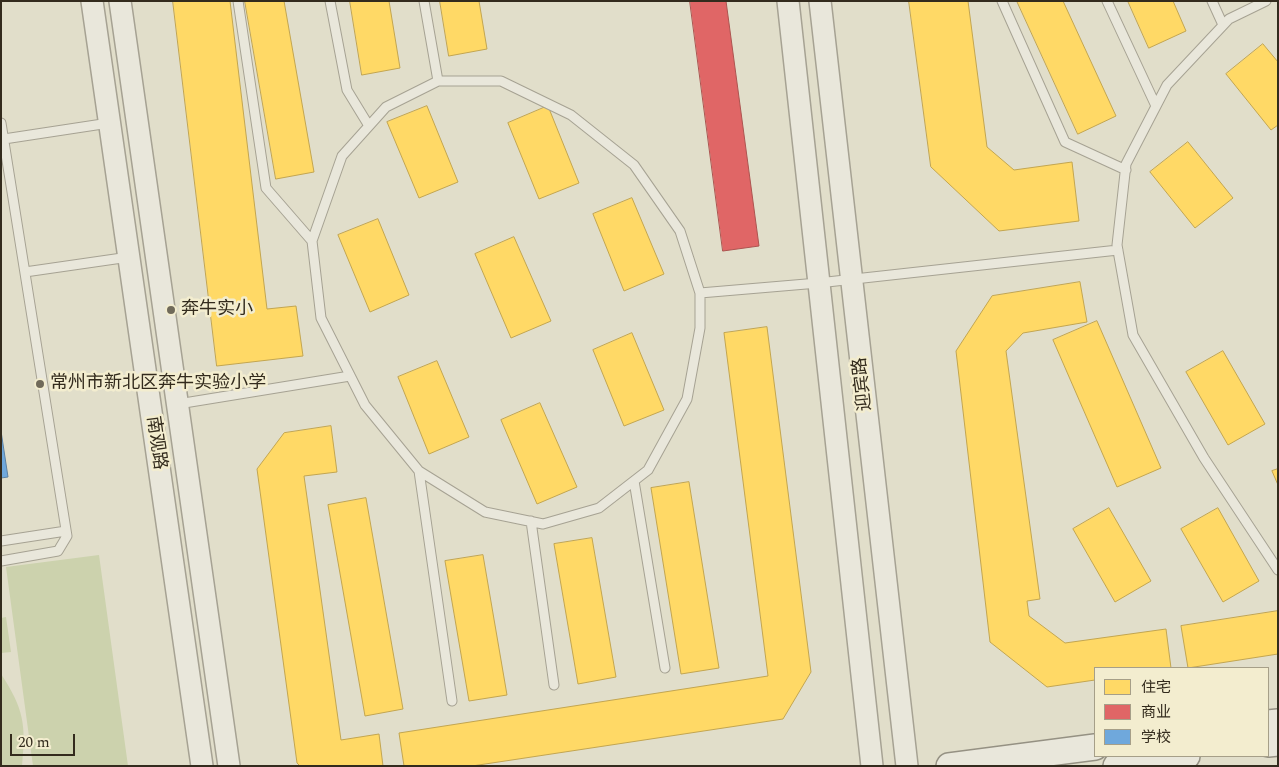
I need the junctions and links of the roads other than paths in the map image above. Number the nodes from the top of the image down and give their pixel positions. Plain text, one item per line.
1 (92, 1) edge
2 (120, 1) edge
3 (238, 1) edge
4 (330, 1) edge
5 (424, 1) edge
6 (788, 1) edge
7 (820, 1) edge
8 (1002, 1) edge
9 (1107, 1) edge
10 (1212, 1) edge
11 (1266, 1) edge
12 (1223, 25) junction
13 (438, 81) junction
14 (1156, 106) junction
15 (1, 122) edge
16 (109, 123) junction
17 (369, 126) junction
18 (4, 139) junction
19 (1126, 170) junction
20 (312, 242) junction
21 (1118, 250) junction
22 (129, 257) junction
23 (25, 272) junction
24 (852, 280) junction
25 (818, 284) junction
26 (700, 293) junction
27 (350, 376) junction
28 (178, 404) junction
29 (420, 471) junction
30 (634, 481) junction
31 (530, 521) junction
32 (66, 531) junction
33 (1, 542) edge
34 (1, 560) edge
35 (1278, 570) edge
36 (665, 668) dead end
37 (554, 686) dead end
38 (452, 701) dead end
39 (1094, 746) edge
40 (1180, 757) edge
41 (202, 766) edge
42 (229, 766) edge
43 (872, 766) edge
44 (907, 766) edge
45 (950, 766) edge
46 (1116, 766) edge

1 - 16 street, 南观路
2 - 28 street, 南观路
3 - 20 lane
4 - 17 lane
5 - 13 lane
6 - 25 street, 迎宾路
7 - 24 street, 迎宾路
8 - 19 lane
9 - 14 lane
10 - 12 lane
11 - 12 lane
12 - 14 lane
13 - 17 lane
13 - 26 lane
14 - 19 lane
15 - 18 lane
16 - 18 lane
16 - 22 street, 南观路
17 - 20 lane
18 - 23 lane
19 - 21 lane
20 - 27 lane
21 - 24 lane
21 - 35 lane
22 - 23 lane
22 - 41 street, 南观路
23 - 32 lane
24 - 25 lane
24 - 44 street, 迎宾路
25 - 26 lane
25 - 43 street, 迎宾路
26 - 30 lane
27 - 28 lane
27 - 29 lane
28 - 42 street, 南观路
29 - 31 lane
29 - 38 lane
30 - 31 lane
30 - 36 lane
31 - 37 lane
32 - 33 lane
32 - 34 lane
39 - 45 main road
40 - 46 main road

